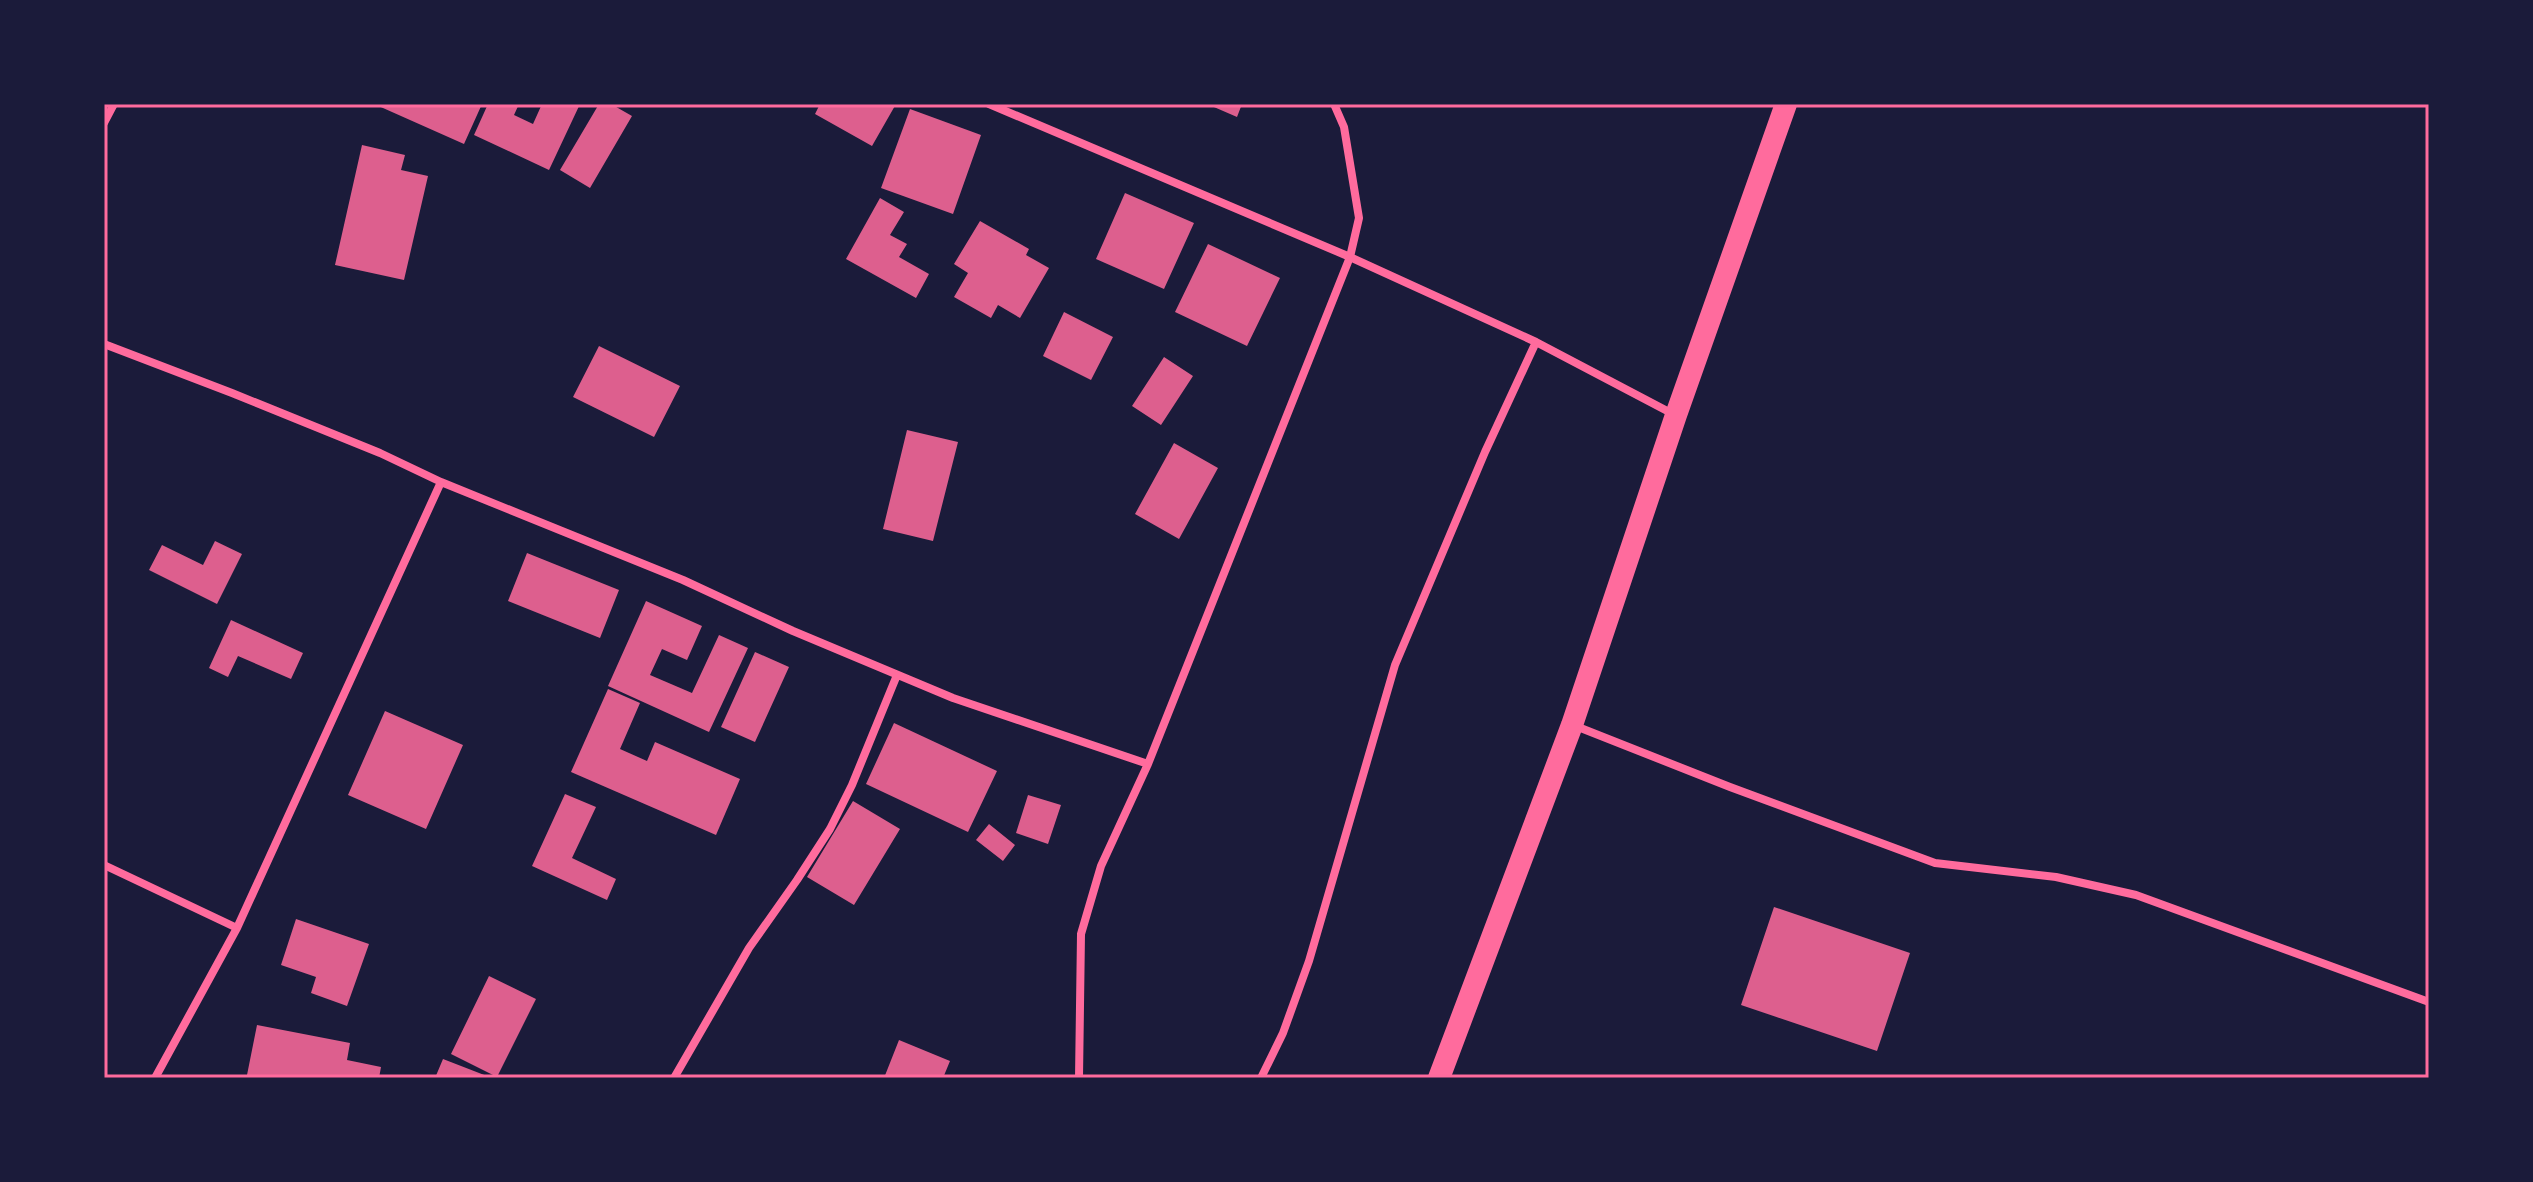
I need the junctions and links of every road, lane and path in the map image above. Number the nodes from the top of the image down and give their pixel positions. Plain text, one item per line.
1 (114, 104) edge
2 (989, 104) edge
3 (1334, 104) edge
4 (1786, 104) edge
5 (104, 123) edge
6 (1350, 257) junction
7 (1536, 342) junction
8 (104, 344) edge
9 (1676, 415) junction
10 (441, 482) junction
11 (897, 675) junction
12 (1572, 725) junction
13 (1148, 764) junction
14 (104, 865) edge
15 (237, 928) junction
16 (2429, 1002) edge
17 (155, 1078) edge
18 (674, 1078) edge
19 (1079, 1078) edge
20 (1261, 1078) edge
21 (1439, 1078) edge

1 - 5 street
2 - 6 street
3 - 6 street
4 - 9 highway
6 - 7 street
6 - 13 street
7 - 9 street
7 - 20 street
8 - 10 street
9 - 12 highway
10 - 11 street
10 - 15 street
11 - 13 street
11 - 18 street
12 - 16 street
12 - 21 highway
13 - 19 street
14 - 15 street
15 - 17 street

